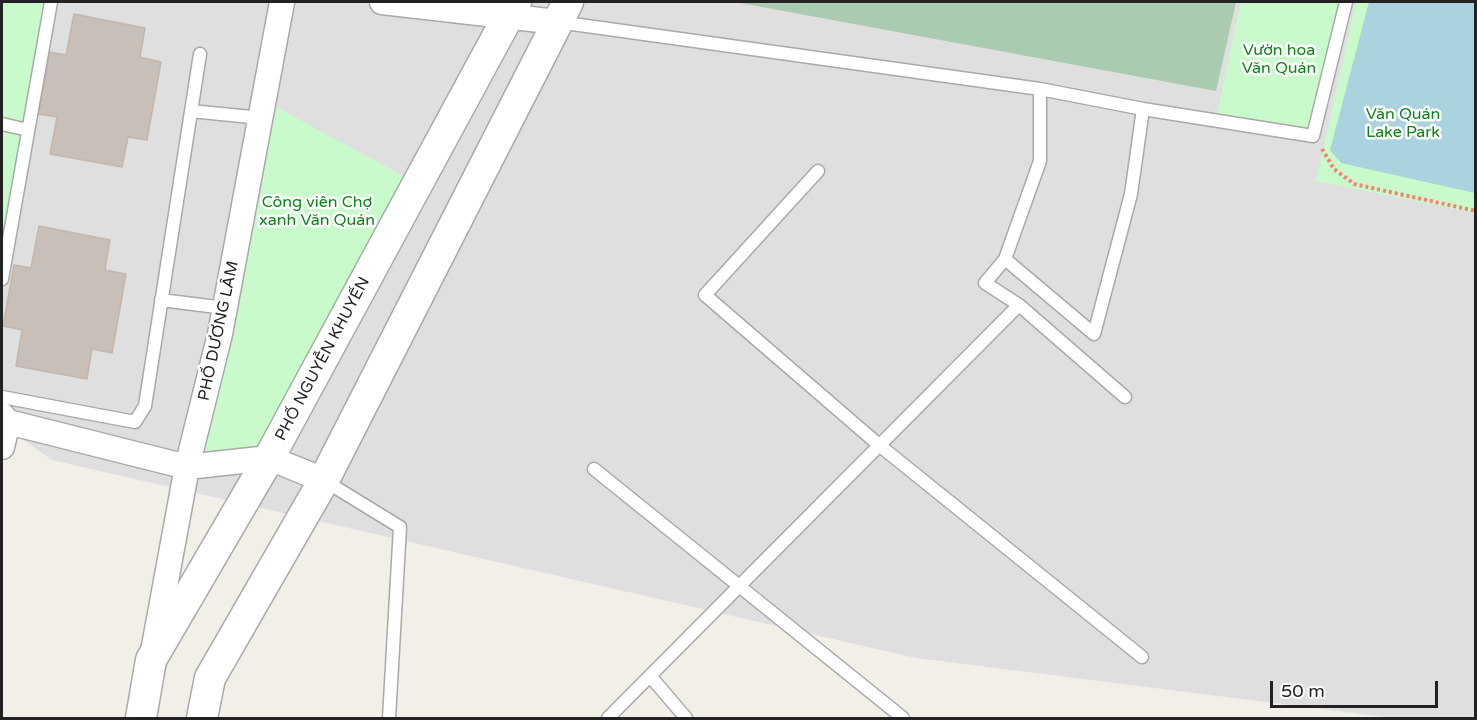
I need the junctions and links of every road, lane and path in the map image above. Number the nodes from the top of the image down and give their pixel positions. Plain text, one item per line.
1 (51, 2) edge
2 (282, 2) edge
3 (382, 2) edge
4 (1346, 2) edge
5 (512, 9) edge
6 (562, 12) edge
7 (200, 54) dead end
8 (1041, 89) junction
9 (1143, 109) junction
10 (191, 111) junction
11 (261, 118) junction
12 (2, 124) edge
13 (28, 130) junction
14 (1313, 136) junction
15 (818, 171) dead end
16 (1476, 211) edge
17 (1005, 260) junction
18 (3, 261) edge
19 (2, 279) edge
20 (161, 300) junction
21 (1019, 305) junction
22 (225, 308) junction
23 (2, 397) edge
24 (1125, 397) dead end
25 (5, 418) edge
26 (879, 445) junction
27 (2, 447) edge
28 (269, 458) junction
29 (187, 467) junction
30 (594, 469) dead end
31 (324, 480) junction
32 (741, 585) junction
33 (1142, 657) dead end
34 (151, 660) junction
35 (651, 677) junction
36 (141, 718) edge
37 (202, 718) edge
38 (389, 718) edge
39 (608, 718) edge
40 (686, 718) edge
41 (903, 718) edge

1 - 13 lane
2 - 11 street, PHỐ DƯƠNG LÂM
3 - 5 street
4 - 14 lane
5 - 6 street
5 - 28 street, PHỐ NGUYỄN KHUYẾN
6 - 8 lane
6 - 31 street
7 - 10 lane
8 - 9 lane
8 - 17 lane
9 - 14 lane
9 - 17 lane
10 - 11 lane
10 - 20 lane
11 - 22 street, PHỐ DƯƠNG LÂM
12 - 13 lane
13 - 18 lane
14 - 16 path
15 - 26 lane
17 - 21 lane
18 - 19 lane
20 - 22 lane
20 - 23 lane
21 - 24 lane
21 - 26 lane
22 - 29 street, PHỐ DƯƠNG LÂM
25 - 27 street
25 - 29 street
26 - 32 lane
26 - 33 lane
28 - 29 street
28 - 31 street
28 - 34 street, PHỐ NGUYỄN KHUYẾN
29 - 34 street, PHỐ DƯƠNG LÂM
30 - 32 lane
31 - 37 street
31 - 38 lane
32 - 35 lane
32 - 41 lane
34 - 36 street, PHỐ NGUYỄN KHUYẾN
35 - 39 lane
35 - 40 lane

